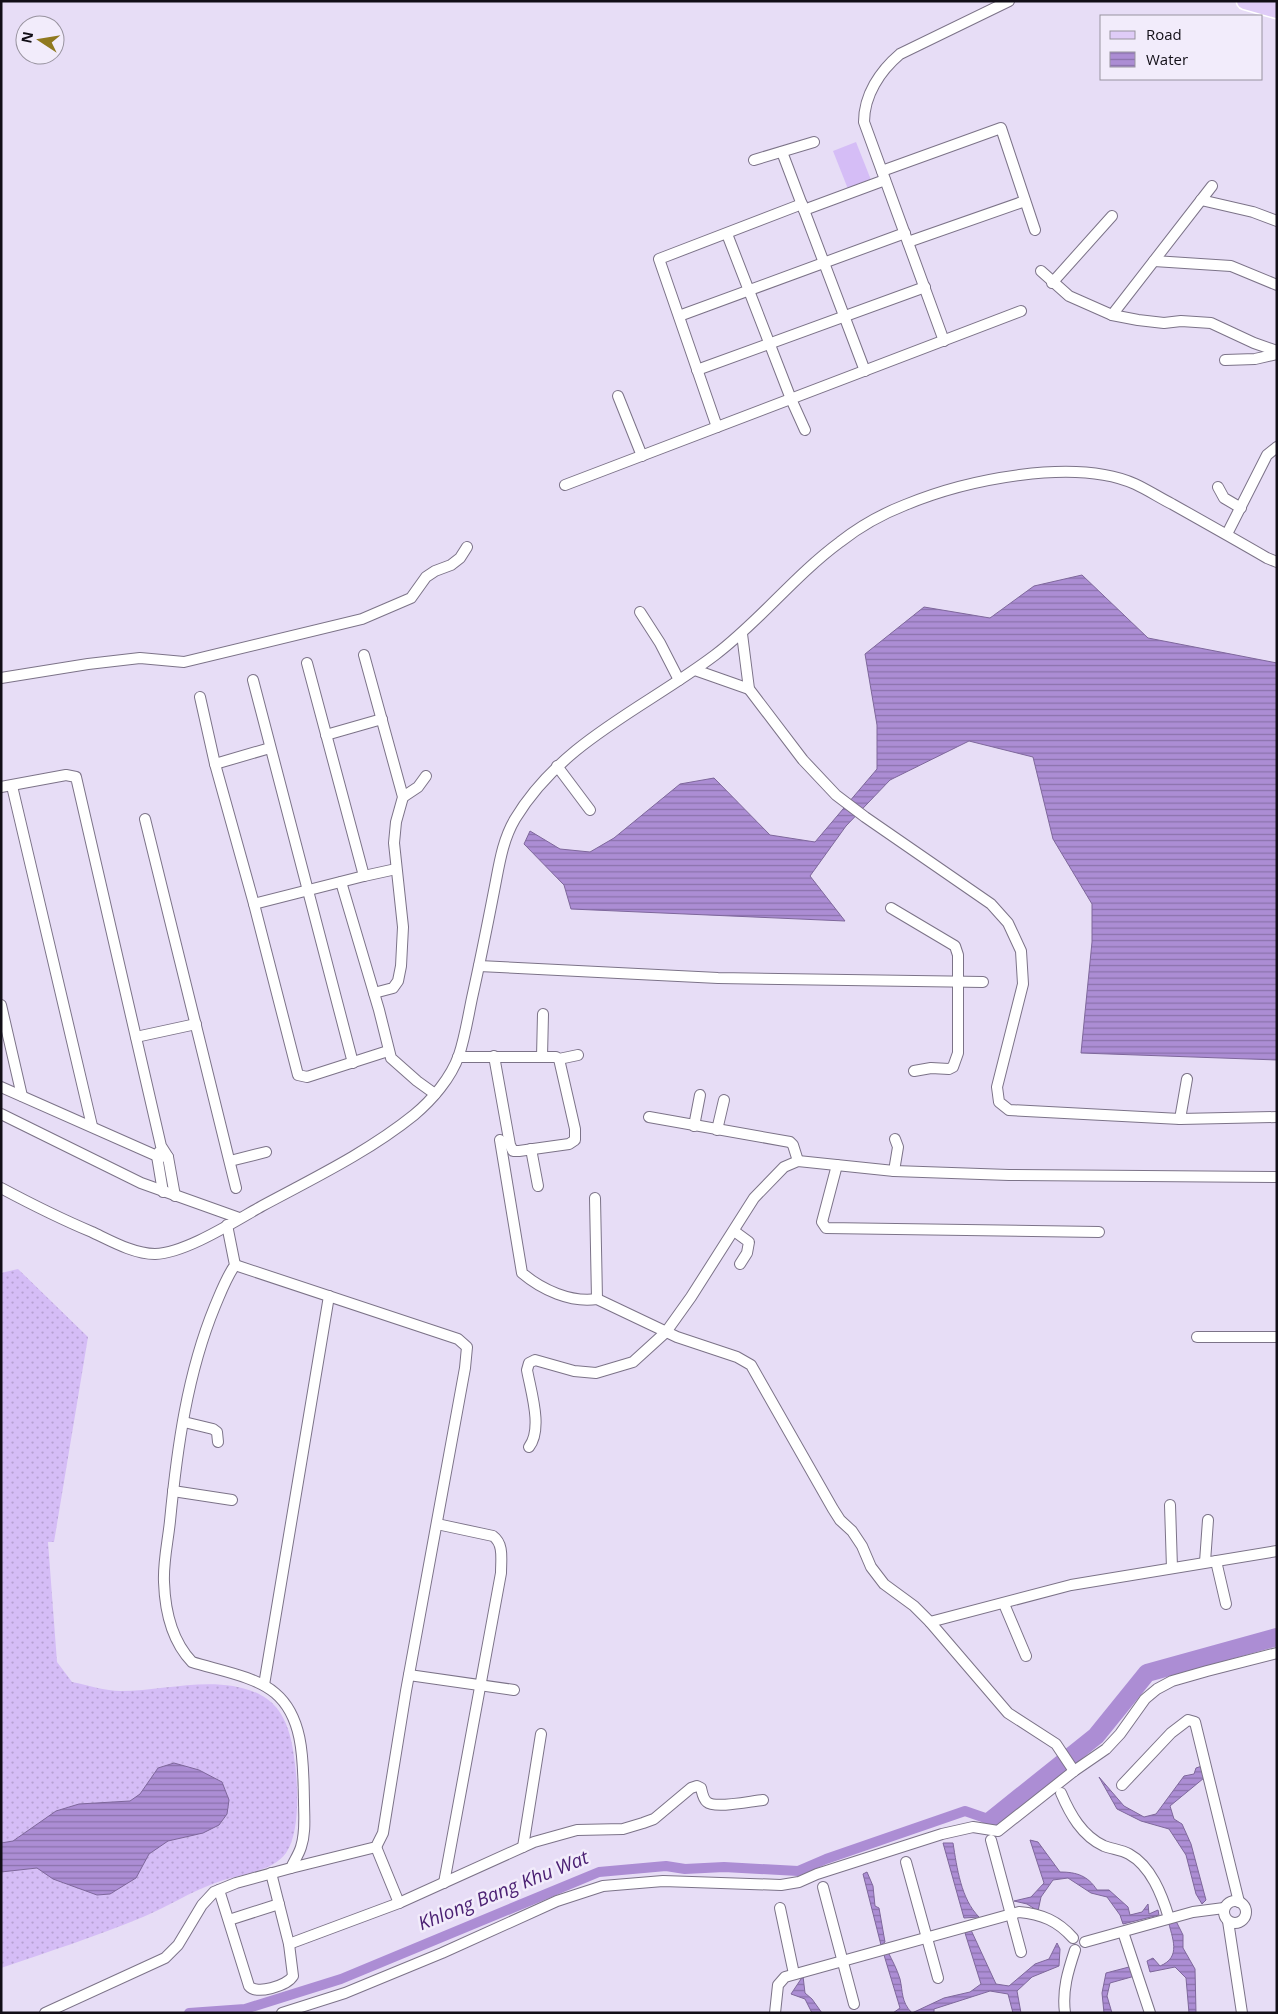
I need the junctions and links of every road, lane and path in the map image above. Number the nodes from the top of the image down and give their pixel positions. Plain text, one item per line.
1 (1009, 1) edge
2 (1245, 1) edge
3 (1277, 10) edge
4 (814, 142) dead end
5 (782, 152) junction
6 (754, 160) dead end
7 (883, 175) junction
8 (1212, 186) dead end
9 (1200, 200) junction
10 (1025, 201) junction
11 (803, 207) junction
12 (1112, 216) dead end
13 (1277, 221) edge
14 (1035, 230) dead end
15 (726, 234) junction
16 (906, 238) junction
17 (1154, 261) junction
18 (824, 263) junction
19 (1041, 271) dead end
20 (1052, 283) junction
21 (1277, 285) edge
22 (925, 287) junction
23 (749, 290) junction
24 (1021, 311) dead end
25 (1112, 315) junction
26 (679, 316) junction
27 (844, 317) junction
28 (944, 341) junction
29 (769, 344) junction
30 (1277, 353) edge
31 (1225, 360) dead end
32 (697, 370) junction
33 (865, 371) junction
34 (618, 396) dead end
35 (791, 399) junction
36 (717, 427) junction
37 (805, 430) dead end
38 (1277, 447) edge
39 (642, 456) junction
40 (565, 485) dead end
41 (1218, 487) dead end
42 (1241, 508) junction
43 (1227, 534) junction
44 (467, 546) dead end
45 (1277, 562) edge
46 (640, 612) dead end
47 (742, 634) junction
48 (364, 655) dead end
49 (307, 663) dead end
50 (695, 670) junction
51 (1, 678) edge
52 (253, 680) dead end
53 (679, 680) junction
54 (749, 689) junction
55 (200, 697) dead end
56 (382, 720) junction
57 (326, 735) junction
58 (270, 748) junction
59 (215, 764) junction
60 (557, 766) junction
61 (426, 776) dead end
62 (12, 786) junction
63 (1, 787) edge
64 (403, 797) junction
65 (590, 810) dead end
66 (145, 819) dead end
67 (396, 869) junction
68 (364, 876) junction
69 (341, 882) junction
70 (308, 890) junction
71 (254, 904) junction
72 (891, 908) dead end
73 (479, 966) junction
74 (957, 982) junction
75 (983, 982) dead end
76 (374, 993) junction
77 (1, 1005) edge
78 (543, 1014) dead end
79 (196, 1024) junction
80 (136, 1037) junction
81 (389, 1054) junction
82 (578, 1055) dead end
83 (494, 1056) junction
84 (458, 1057) junction
85 (542, 1057) junction
86 (559, 1059) junction
87 (354, 1062) junction
88 (914, 1071) dead end
89 (1187, 1079) dead end
90 (1, 1087) edge
91 (435, 1094) junction
92 (700, 1095) dead end
93 (22, 1096) junction
94 (724, 1100) dead end
95 (1, 1114) edge
96 (1277, 1117) edge
97 (649, 1118) dead end
98 (1180, 1119) junction
99 (92, 1126) junction
100 (694, 1126) junction
101 (717, 1130) junction
102 (895, 1139) dead end
103 (500, 1140) dead end
104 (532, 1150) junction
105 (266, 1152) dead end
106 (162, 1157) junction
107 (230, 1161) junction
108 (798, 1161) junction
109 (837, 1165) junction
110 (894, 1172) junction
111 (1277, 1177) edge
112 (538, 1186) dead end
113 (1, 1188) edge
114 (236, 1188) dead end
115 (163, 1192) junction
116 (175, 1196) junction
117 (595, 1198) dead end
118 (239, 1218) junction
119 (227, 1225) junction
120 (734, 1231) junction
121 (1099, 1232) dead end
122 (740, 1264) dead end
123 (235, 1266) junction
124 (329, 1296) junction
125 (597, 1298) junction
126 (664, 1334) junction
127 (1197, 1337) dead end
128 (1277, 1337) edge
129 (184, 1422) junction
130 (218, 1442) dead end
131 (528, 1447) dead end
132 (173, 1491) junction
133 (232, 1500) dead end
134 (1170, 1505) dead end
135 (1208, 1520) dead end
136 (436, 1524) junction
137 (1277, 1552) edge
138 (1216, 1561) junction
139 (1205, 1562) junction
140 (1172, 1568) junction
141 (1004, 1604) junction
142 (1226, 1604) dead end
143 (930, 1622) junction
144 (1277, 1653) edge
145 (1026, 1656) dead end
146 (408, 1675) junction
147 (264, 1685) junction
148 (480, 1686) junction
149 (514, 1690) dead end
150 (541, 1734) dead end
151 (1073, 1769) junction
152 (1122, 1785) dead end
153 (1061, 1793) dead end
154 (762, 1800) dead end
155 (991, 1840) dead end
156 (376, 1847) junction
157 (524, 1847) junction
158 (906, 1862) dead end
159 (291, 1868) junction
160 (271, 1874) junction
161 (444, 1883) junction
162 (823, 1888) dead end
163 (219, 1890) junction
164 (1240, 1902) junction
165 (399, 1903) junction
166 (279, 1904) junction
167 (780, 1908) dead end
168 (1224, 1908) junction
169 (1167, 1912) junction
170 (1010, 1915) junction
171 (228, 1920) junction
172 (1228, 1921) junction
173 (1123, 1932) junction
174 (926, 1937) junction
175 (1073, 1938) junction
176 (1085, 1942) junction
177 (289, 1944) junction
178 (1075, 1950) junction
179 (1021, 1952) dead end
180 (842, 1962) junction
181 (794, 1974) junction
182 (938, 1978) dead end
183 (854, 2004) dead end
184 (45, 2013) edge
185 (282, 2013) edge
186 (775, 2013) edge
187 (1064, 2013) edge
188 (1150, 2013) edge
189 (1242, 2013) edge

1 - 7 street
2 - 3 main road
4 - 5 street
5 - 6 street
5 - 11 street
7 - 10 street
7 - 11 street
7 - 16 street
8 - 9 street
9 - 13 street
9 - 17 street
10 - 14 street
10 - 16 street
11 - 15 street
11 - 18 street
12 - 20 street
15 - 23 street
15 - 26 street
16 - 18 street
16 - 22 street
17 - 21 street
17 - 25 street
18 - 23 street
18 - 27 street
19 - 20 street
20 - 25 street
22 - 27 street
22 - 28 street
23 - 26 street
23 - 29 street
24 - 28 street
25 - 30 street
26 - 32 street
27 - 29 street
27 - 33 street
28 - 33 street
29 - 32 street
29 - 35 street
30 - 31 street
32 - 36 street
33 - 35 street
34 - 39 street
35 - 36 street
35 - 37 street
36 - 39 street
38 - 42 street
39 - 40 street
41 - 42 street
42 - 43 street
43 - 45 street
43 - 47 street
44 - 51 street
46 - 53 street
47 - 50 street
47 - 54 street
48 - 56 street
49 - 57 street
50 - 53 street
50 - 54 street
52 - 58 street
53 - 60 street
54 - 98 street
55 - 59 street
56 - 57 street
56 - 64 street
57 - 68 street
58 - 59 street
58 - 70 street
59 - 71 street
60 - 65 street
60 - 73 street
61 - 64 street
62 - 63 street
62 - 80 street
62 - 99 street
64 - 67 street
66 - 79 street
67 - 68 street
67 - 76 street
68 - 69 street
69 - 70 street
69 - 76 street
70 - 71 street
70 - 87 street
71 - 87 street
72 - 74 street
73 - 74 street
73 - 84 street
74 - 75 street
74 - 88 street
76 - 81 street
77 - 93 street
78 - 85 street
79 - 80 street
79 - 107 street
80 - 106 street
81 - 87 street
81 - 91 street
82 - 86 street
83 - 84 street
83 - 85 street
83 - 104 street
84 - 91 street
85 - 86 street
86 - 104 street
89 - 98 street
90 - 93 street
91 - 118 street
92 - 100 street
93 - 99 street
94 - 101 street
95 - 115 street
96 - 98 street
97 - 100 street
99 - 106 street
100 - 101 street
101 - 108 street
102 - 110 street
103 - 125 street
104 - 112 street
105 - 107 street
106 - 115 street
106 - 116 street
107 - 114 street
108 - 109 street
108 - 120 street
109 - 110 street
109 - 121 street
110 - 111 street
113 - 119 street
115 - 116 street
116 - 118 street
117 - 125 street
118 - 119 street
119 - 123 street
120 - 122 street
120 - 126 street
123 - 124 street
123 - 129 street
124 - 136 street
124 - 147 street
125 - 126 street
126 - 131 street
126 - 143 street
127 - 128 street
129 - 130 street
129 - 132 street
132 - 133 street
132 - 147 street
134 - 140 street
135 - 139 street
136 - 146 street
136 - 148 street
137 - 138 street
138 - 139 street
138 - 142 street
139 - 140 street
140 - 141 street
141 - 143 street
141 - 145 street
143 - 151 street
144 - 151 street
146 - 148 street
146 - 156 street
147 - 159 street
148 - 149 street
148 - 161 street
150 - 157 street
151 - 185 street
152 - 164 street
153 - 169 street
154 - 157 street
155 - 170 street
156 - 159 street
156 - 165 street
157 - 161 street
158 - 174 street
159 - 160 street
160 - 163 street
160 - 166 street
161 - 165 street
162 - 180 street
163 - 171 street
163 - 184 street
164 - 168 street
164 - 172 street
165 - 177 street
166 - 171 street
166 - 177 street
167 - 181 street
168 - 169 street
168 - 172 street
169 - 173 street
170 - 174 street
170 - 175 street
170 - 179 street
171 - 177 street
172 - 189 street
173 - 176 street
173 - 188 street
174 - 180 street
174 - 182 street
175 - 176 street
175 - 178 street
176 - 178 street
178 - 187 street
180 - 181 street
180 - 183 street
181 - 186 street

